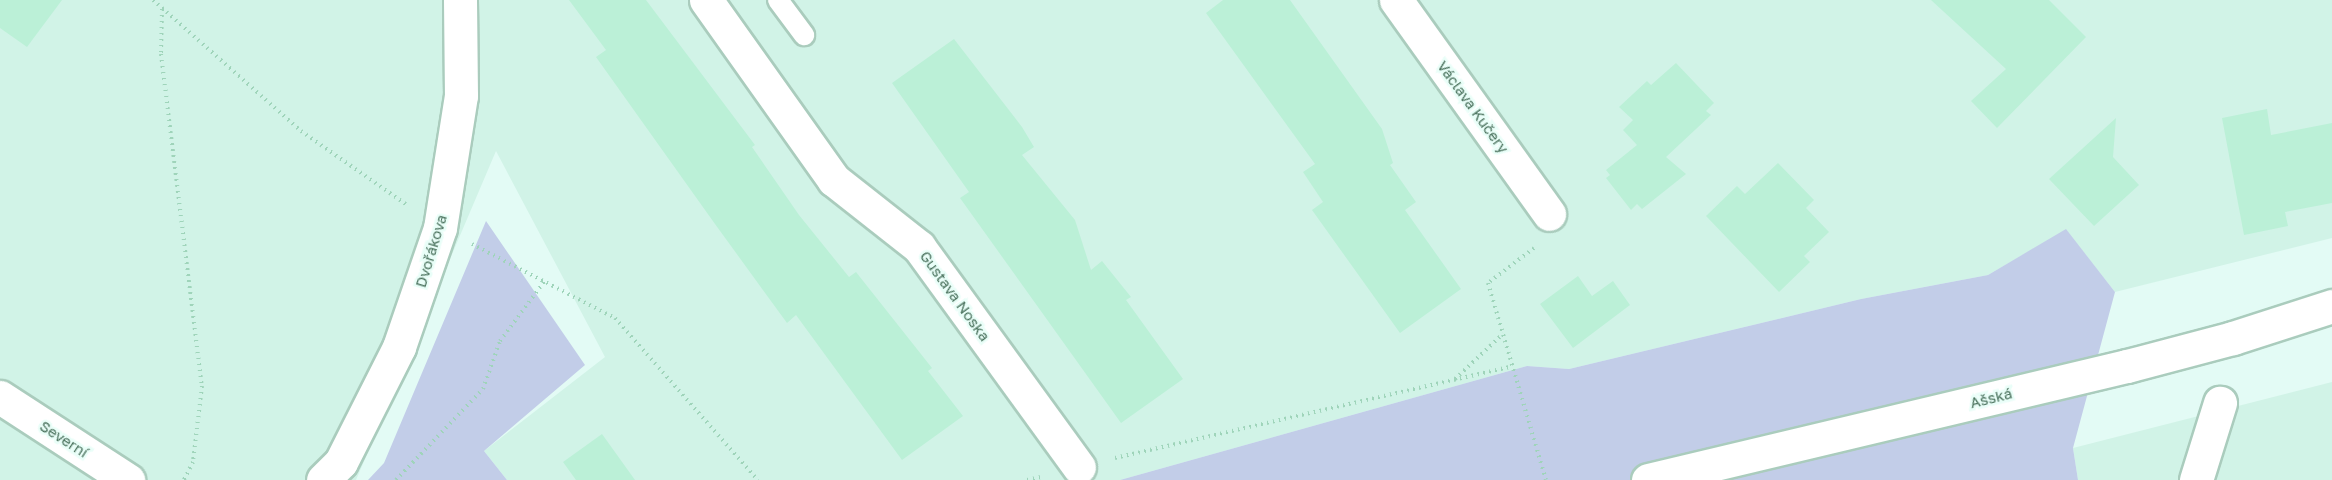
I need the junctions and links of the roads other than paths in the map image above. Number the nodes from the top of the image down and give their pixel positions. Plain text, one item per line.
1 (460, 0) edge
2 (706, 0) edge
3 (778, 0) edge
4 (1396, 0) edge
5 (804, 35) dead end
6 (1550, 214) road end
7 (2332, 306) edge
8 (0, 397) edge
9 (2220, 403) dead end
10 (1079, 467) road end
11 (128, 480) edge
12 (323, 480) edge
13 (1648, 480) edge
14 (2196, 480) edge

1 - 12 street, Dvořákova
2 - 10 street, Gustava Noska
3 - 5 lane
4 - 6 street, Václava Kučery
7 - 13 street, Ašská
8 - 11 street, Severní
9 - 14 street

